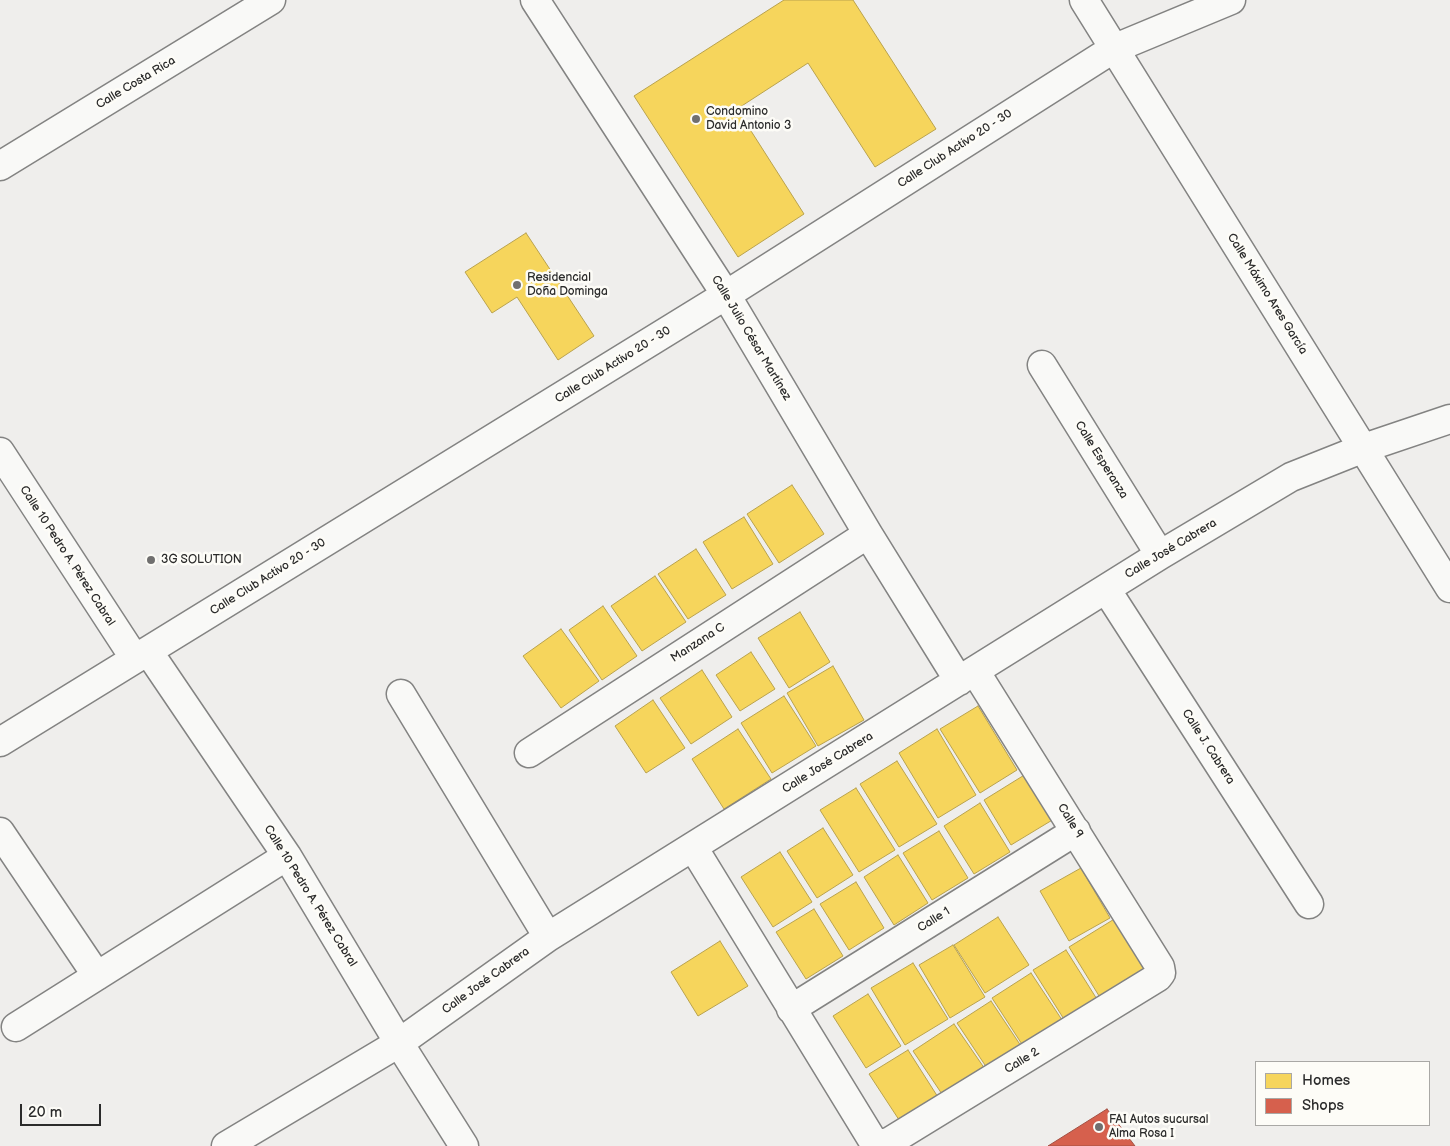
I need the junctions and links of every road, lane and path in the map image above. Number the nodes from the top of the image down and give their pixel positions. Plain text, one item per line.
1 (271, 0) edge
2 (535, 0) edge
3 (1084, 0) edge
4 (1231, 0) edge
5 (1113, 48) junction
6 (0, 166) edge
7 (726, 295) junction
8 (1042, 365) dead end
9 (1450, 419) edge
10 (1364, 448) junction
11 (0, 452) edge
12 (868, 534) junction
13 (1160, 554) junction
14 (1450, 588) edge
15 (1106, 589) junction
16 (141, 655) junction
17 (967, 676) junction
18 (401, 694) dead end
19 (0, 742) edge
20 (529, 753) dead end
21 (1076, 831) junction
22 (0, 832) edge
23 (693, 847) junction
24 (287, 856) junction
25 (1309, 904) dead end
26 (548, 937) junction
27 (1161, 973) joint
28 (97, 976) junction
29 (792, 1009) junction
30 (16, 1027) dead end
31 (399, 1043) junction
32 (264, 1137) edge
33 (226, 1146) edge
34 (464, 1146) edge

1 - 6 street, Calle Costa Rica
2 - 7 street, Calle Julio César Martínez
3 - 5 street, Calle Máximo Ares García
4 - 5 street, Calle Club Activo 20 - 30
5 - 7 street, Calle Club Activo 20 - 30
5 - 10 street, Calle Máximo Ares García
7 - 12 street, Calle Julio César Martínez
7 - 16 street, Calle Club Activo 20 - 30
8 - 13 street, Calle Esperanza
9 - 10 street, Calle José Cabrera
10 - 13 street, Calle José Cabrera
10 - 14 street, Calle Máximo Ares García
11 - 16 street, Calle 10 Pedro A. Pérez Cabral
12 - 17 street, Calle Julio César Martínez
12 - 20 street, Manzana C
13 - 15 street, Calle José Cabrera
15 - 17 street, Calle José Cabrera
15 - 25 street, Calle J. Cabrera
16 - 19 street, Calle Club Activo 20 - 30
16 - 24 street, Calle 10 Pedro A. Pérez Cabral
17 - 21 street, Calle 9
17 - 23 street, Calle José Cabrera
18 - 26 street
21 - 27 street, Calle 9
21 - 29 street, Calle 1
22 - 28 street
23 - 26 street, Calle José Cabrera
23 - 29 street
24 - 28 street
24 - 31 street, Calle 10 Pedro A. Pérez Cabral
26 - 31 street, Calle José Cabrera
27 - 29 street, Calle 2
28 - 30 street
31 - 32 street, Calle José Cabrera
31 - 34 street, Calle 10 Pedro A. Pérez Cabral
32 - 33 street, Calle José Cabrera

